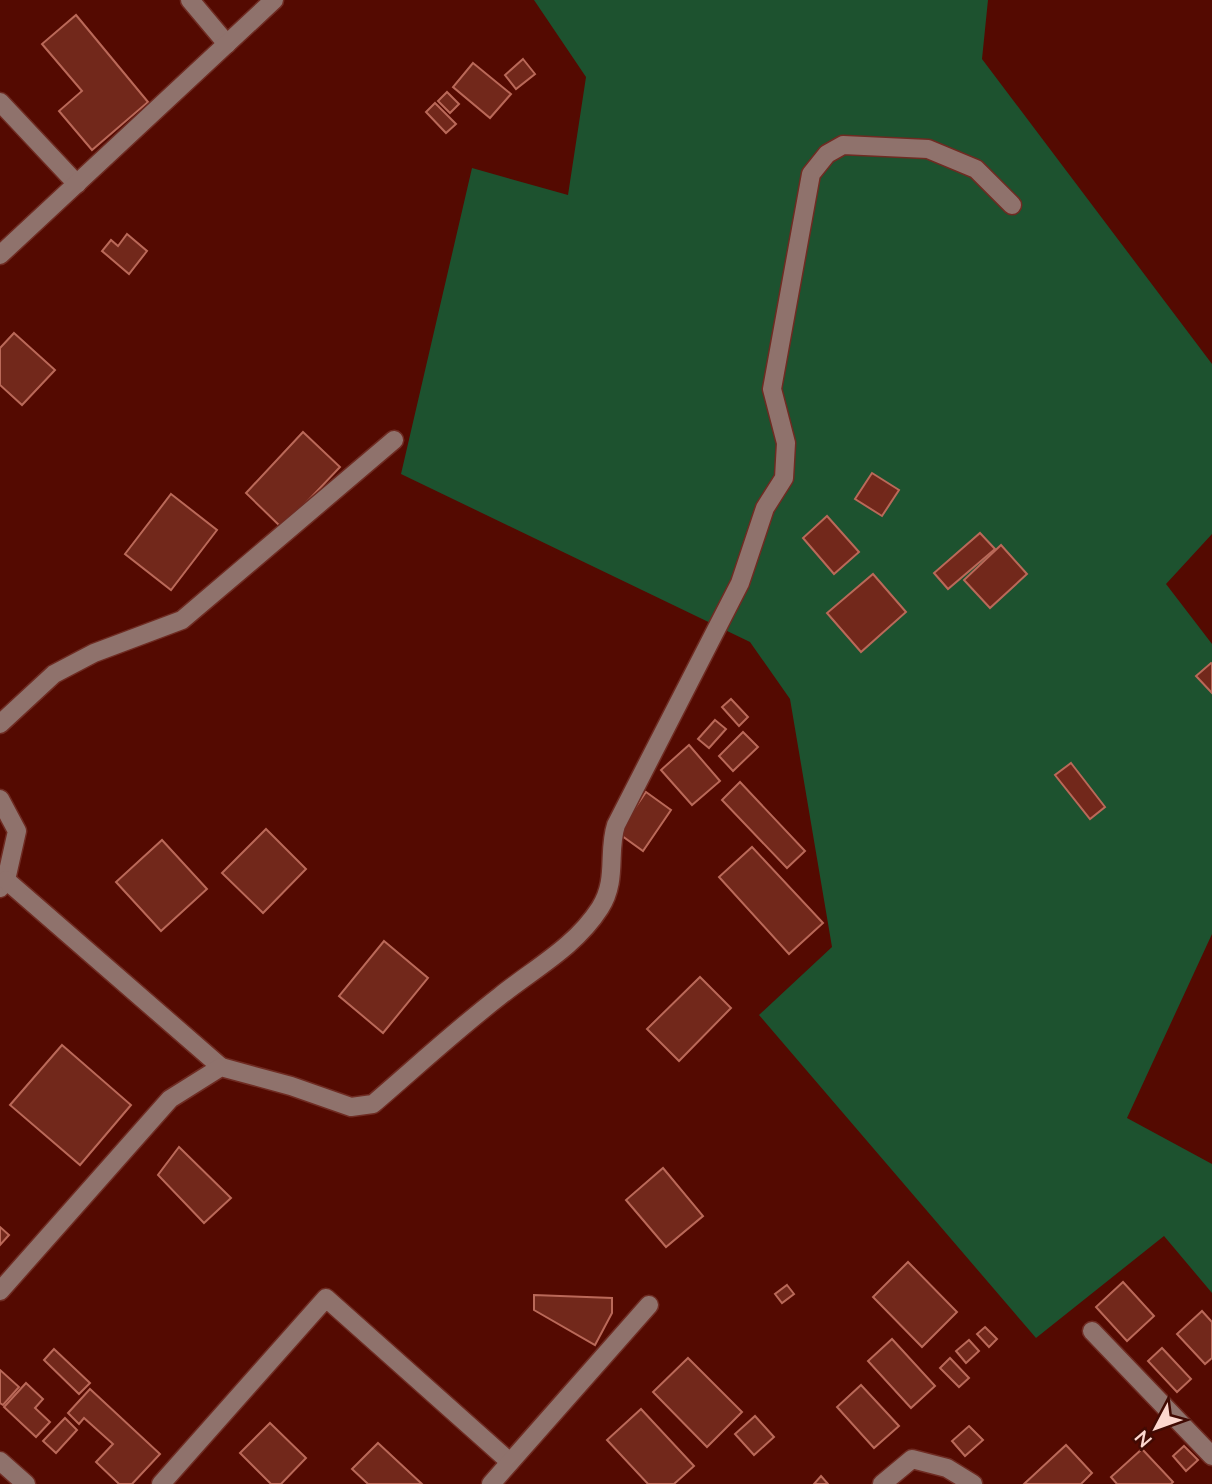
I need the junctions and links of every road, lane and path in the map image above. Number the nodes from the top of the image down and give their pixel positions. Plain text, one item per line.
1 (190, 0) edge
2 (274, 0) edge
3 (227, 44) junction
4 (0, 102) edge
5 (77, 184) junction
6 (1013, 205) dead end
7 (0, 255) edge
8 (394, 440) dead end
9 (0, 724) edge
10 (0, 799) edge
11 (3, 884) edge
12 (221, 1067) junction
13 (0, 1291) edge
14 (649, 1306) dead end
15 (1092, 1331) dead end
16 (1212, 1456) edge
17 (0, 1461) edge
18 (510, 1462) junction
19 (26, 1484) edge
20 (161, 1484) edge
21 (491, 1484) edge
22 (882, 1484) edge
23 (973, 1484) edge

1 - 3 street
2 - 3 street
3 - 5 street
4 - 5 street
5 - 7 street
6 - 12 street
8 - 9 street
10 - 11 street
11 - 12 street
12 - 13 street
14 - 18 street
15 - 16 street
17 - 19 street
18 - 20 street
18 - 21 street
22 - 23 street

